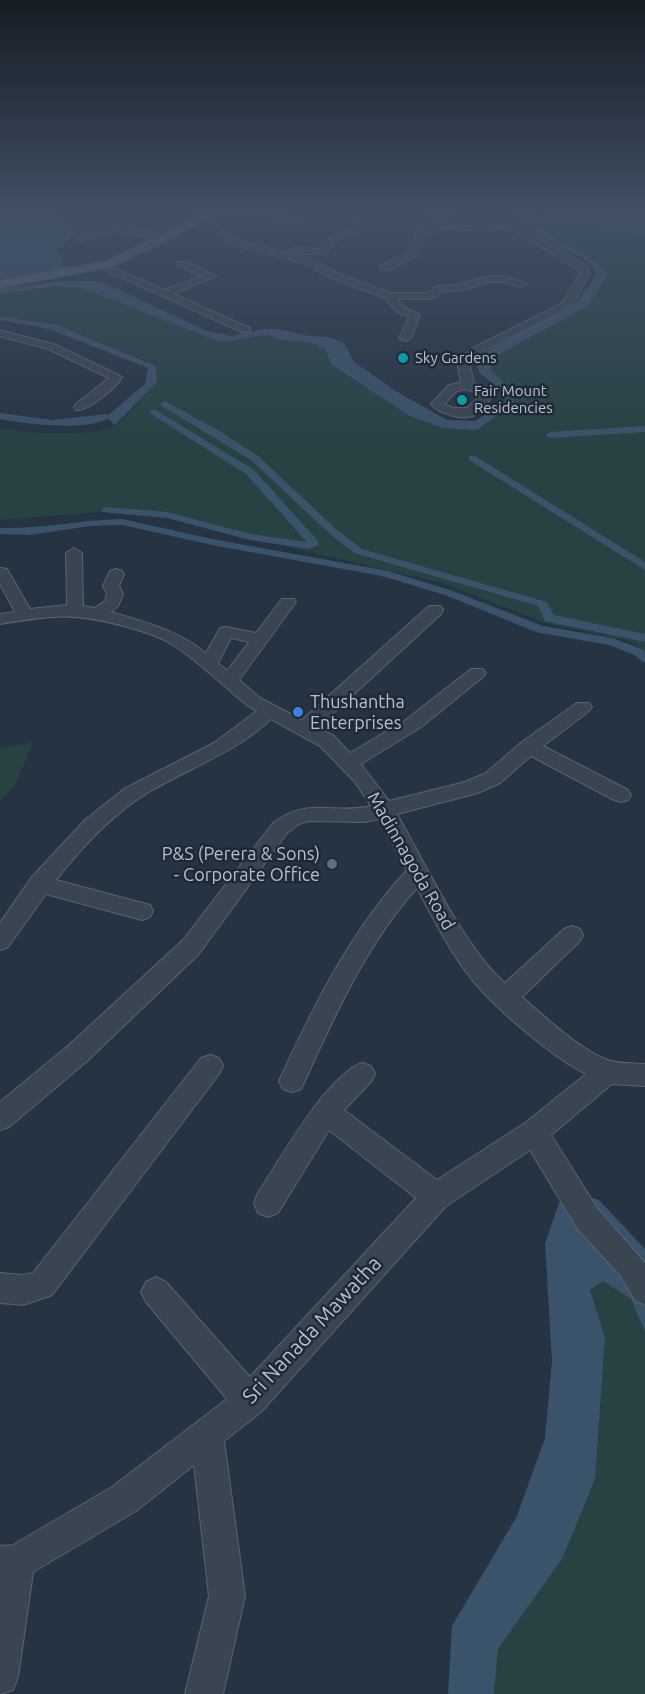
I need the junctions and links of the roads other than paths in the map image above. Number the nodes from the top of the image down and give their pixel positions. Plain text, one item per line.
1 (161, 291) edge
2 (171, 291) edge
3 (376, 291) edge
4 (437, 291) edge
5 (575, 291) edge
6 (166, 293) junction
7 (389, 296) junction
8 (246, 330) dead end
9 (0, 333) edge
10 (405, 338) dead end
11 (468, 386) dead end
12 (80, 407) dead end
13 (74, 553) dead end
14 (1, 572) edge
15 (116, 574) dead end
16 (288, 602) dead end
17 (75, 610) junction
18 (435, 610) dead end
19 (25, 614) junction
20 (98, 614) junction
21 (0, 619) edge
22 (261, 639) junction
23 (208, 665) junction
24 (477, 674) dead end
25 (228, 681) junction
26 (583, 707) dead end
27 (268, 711) junction
28 (305, 728) junction
29 (530, 747) junction
30 (348, 763) junction
31 (621, 795) dead end
32 (384, 809) junction
33 (419, 870) junction
34 (39, 884) junction
35 (142, 910) dead end
36 (3, 931) edge
37 (572, 935) dead end
38 (505, 998) junction
39 (210, 1066) dead end
40 (607, 1072) junction
41 (362, 1074) dead end
42 (645, 1075) edge
43 (292, 1081) dead end
44 (326, 1112) junction
45 (0, 1118) edge
46 (534, 1132) junction
47 (436, 1196) junction
48 (268, 1203) dead end
49 (0, 1288) edge
50 (645, 1290) edge
51 (156, 1292) dead end
52 (249, 1401) junction
53 (207, 1435) junction
54 (9, 1563) edge
55 (0, 1677) edge
56 (0, 1687) edge
57 (3, 1694) edge
58 (204, 1694) edge

1 - 6 street
2 - 6 street
3 - 7 street
4 - 7 street
5 - 11 street
6 - 8 street
7 - 10 street
9 - 12 street
13 - 17 street
14 - 19 street
15 - 20 street
16 - 22 street
17 - 19 street, Madinnagoda Road
17 - 20 street, Madinnagoda Road
18 - 28 street
19 - 21 street, Madinnagoda Road
20 - 23 street, Madinnagoda Road
22 - 23 street
22 - 25 street
23 - 25 street, Madinnagoda Road
24 - 30 street
25 - 27 street, Madinnagoda Road
26 - 29 street
27 - 28 street, Madinnagoda Road
27 - 34 street
28 - 30 street, Madinnagoda Road
29 - 31 street
29 - 32 street
30 - 32 street, Madinnagoda Road
32 - 33 street, Madinnagoda Road
32 - 45 street
33 - 38 street, Madinnagoda Road
33 - 43 street
34 - 35 street
34 - 36 street
37 - 38 street
38 - 40 street, Madinnagoda Road
39 - 49 street
40 - 42 street, Madinnagoda Road
40 - 46 street, Sri Nanada Mawatha
41 - 44 street
44 - 47 street
44 - 48 street
46 - 47 street, Sri Nanada Mawatha
46 - 50 street
47 - 52 street, Sri Nanada Mawatha
51 - 52 street
52 - 53 street, Sri Nanada Mawatha
53 - 54 street, Sri Nanada Mawatha
53 - 58 street
54 - 55 street
56 - 57 street

